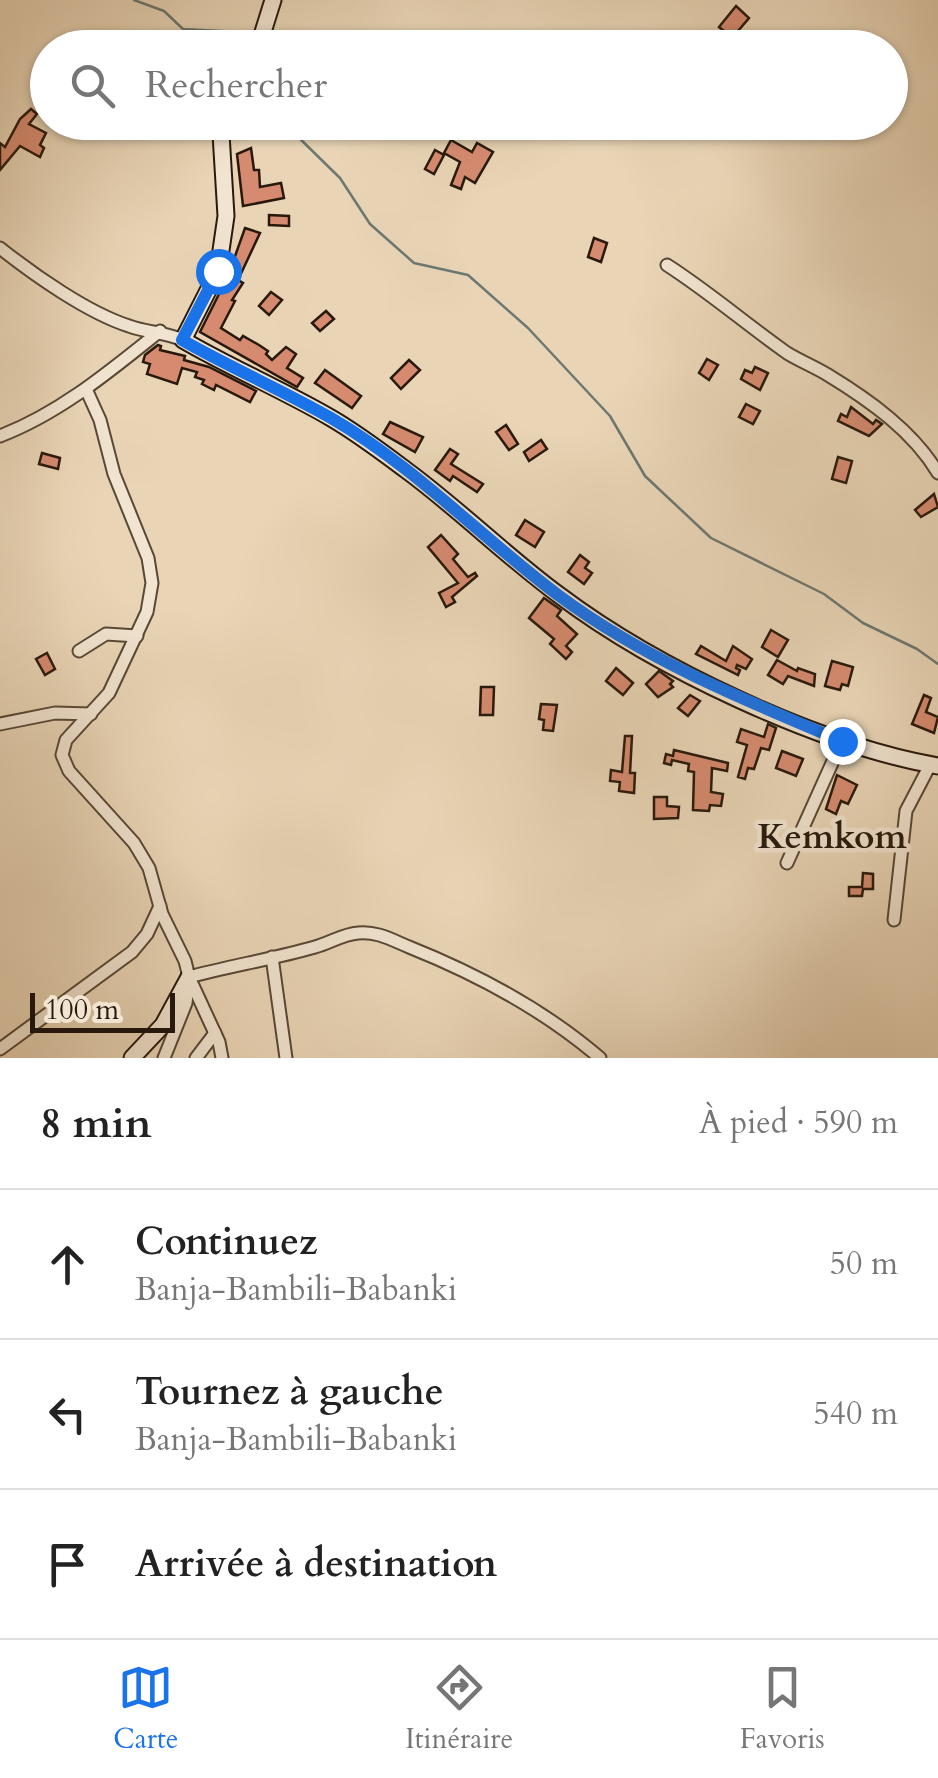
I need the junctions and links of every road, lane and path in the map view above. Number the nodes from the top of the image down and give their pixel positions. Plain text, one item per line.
1 (273, 0) edge
2 (264, 30) edge
3 (220, 140) edge
4 (0, 248) edge
5 (667, 266) dead end
6 (160, 330) junction
7 (182, 340) junction
8 (86, 388) junction
9 (0, 436) edge
10 (938, 473) edge
11 (137, 636) junction
12 (79, 651) dead end
13 (91, 714) junction
14 (0, 724) edge
15 (842, 741) junction
16 (934, 766) edge
17 (786, 863) dead end
18 (160, 906) junction
19 (894, 920) dead end
20 (272, 957) junction
21 (188, 977) junction
22 (215, 1033) junction
23 (0, 1049) edge
24 (132, 1058) edge
25 (164, 1058) edge
26 (196, 1058) edge
27 (222, 1058) edge
28 (286, 1058) edge
29 (600, 1058) edge

1 - 2 street
3 - 7 street
4 - 6 street
5 - 10 street
6 - 7 street
6 - 8 street
7 - 15 street
8 - 9 street
8 - 11 street
11 - 12 street
11 - 13 street
13 - 14 street
13 - 18 street
15 - 16 street
15 - 17 street
16 - 19 street
18 - 21 street
18 - 23 street
20 - 21 street
20 - 28 street
20 - 29 street
21 - 22 street
21 - 24 street
21 - 25 street
22 - 26 street
22 - 27 street

